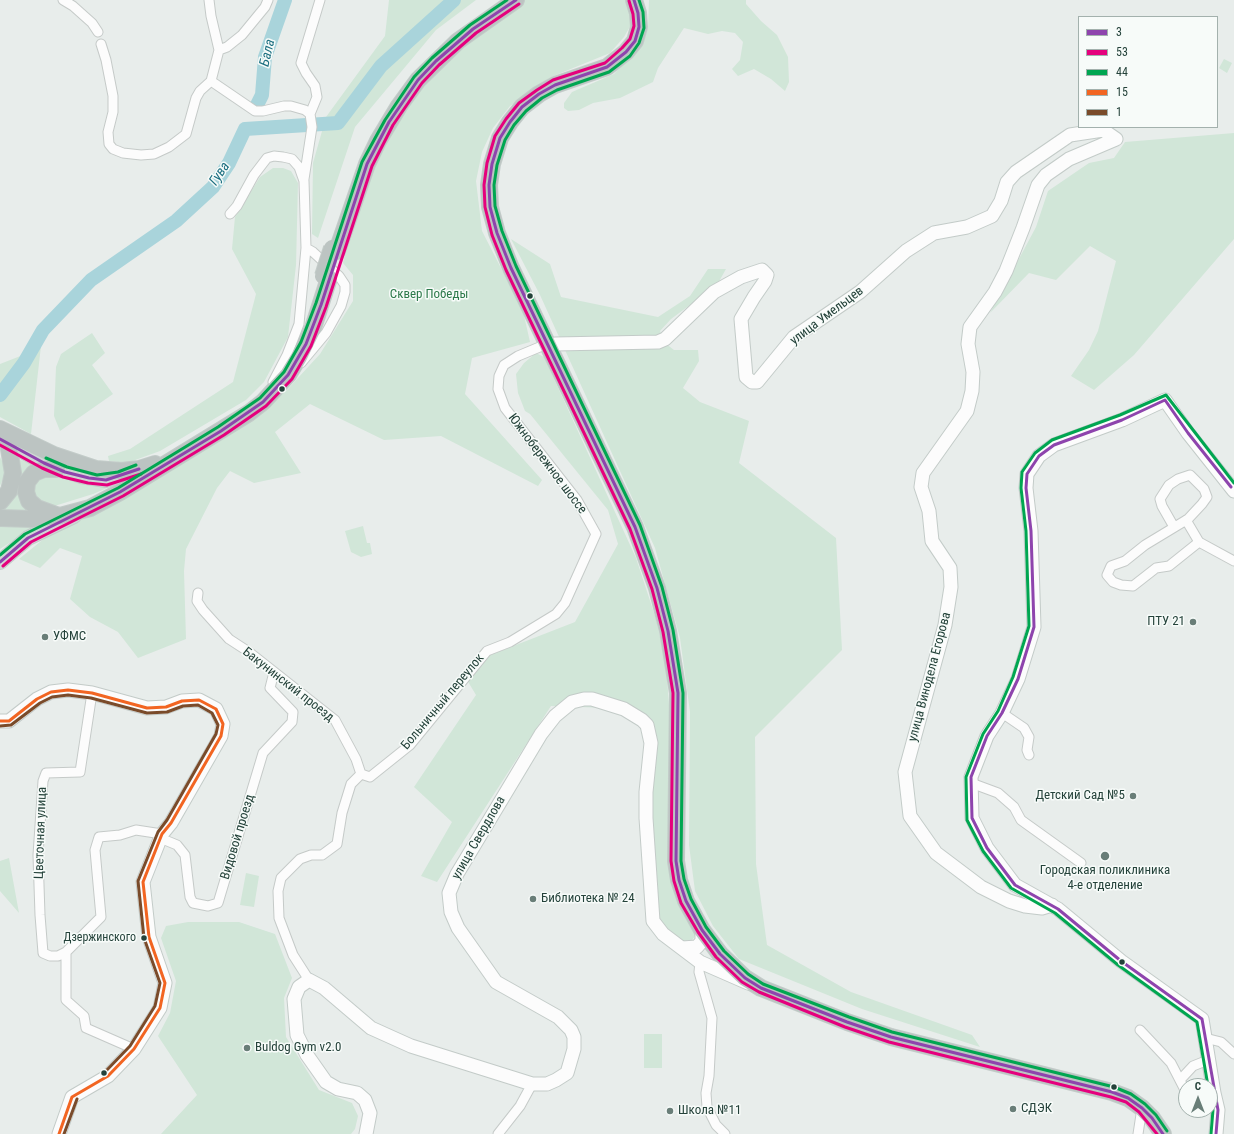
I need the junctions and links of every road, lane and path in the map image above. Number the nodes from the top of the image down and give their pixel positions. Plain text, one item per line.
1 (63, 0) edge
2 (209, 0) edge
3 (268, 0) edge
4 (320, 0) edge
5 (499, 0) edge
6 (516, 0) edge
7 (634, 0) edge
8 (643, 0) edge
9 (98, 32) dead end
10 (101, 44) dead end
11 (219, 50) junction
12 (211, 80) junction
13 (311, 119) junction
14 (1116, 139) joint
15 (304, 181) junction
16 (230, 214) dead end
17 (306, 248) junction
18 (335, 250) junction
19 (326, 277) junction
20 (548, 345) junction
21 (288, 375) junction
22 (273, 382) junction
23 (0, 429) edge
24 (3, 445) edge
25 (57, 469) junction
26 (139, 469) junction
27 (1234, 490) edge
28 (0, 491) edge
29 (0, 502) edge
30 (90, 508) junction
31 (60, 516) junction
32 (0, 518) edge
33 (1186, 520) junction
34 (1174, 526) junction
35 (1199, 542) junction
36 (1234, 561) edge
37 (0, 562) edge
38 (198, 593) dead end
39 (486, 651) joint
40 (274, 672) junction
41 (92, 693) junction
42 (1002, 713) junction
43 (0, 721) edge
44 (1029, 755) dead end
45 (361, 774) junction
46 (971, 783) junction
47 (161, 836) junction
48 (1081, 863) dead end
49 (1052, 905) junction
50 (702, 930) junction
51 (682, 948) junction
52 (66, 952) junction
53 (723, 953) junction
54 (700, 962) junction
55 (309, 980) junction
56 (753, 984) junction
57 (1140, 1030) dead end
58 (1205, 1038) junction
59 (134, 1049) junction
60 (1234, 1054) edge
61 (1208, 1060) junction
62 (1179, 1078) edge
63 (1182, 1078) edge
64 (1210, 1078) edge
65 (532, 1084) junction
66 (1142, 1108) junction
67 (1215, 1118) edge
68 (59, 1134) edge
69 (366, 1134) edge
70 (498, 1134) edge
71 (724, 1134) edge
72 (1138, 1134) edge
73 (1163, 1134) edge
74 (1169, 1134) edge
75 (1216, 1134) edge

1 - 9 street
2 - 11 street
3 - 11 street
4 - 13 street
5 - 18 highway
6 - 18 highway
7 - 20 highway
8 - 20 highway
10 - 12 street
11 - 12 street
12 - 13 street
13 - 15 street
14 - 20 main road, улица Умельцев
14 - 49 main road, улица Винодела Егорова
15 - 16 street
15 - 17 street
17 - 21 street
17 - 22 street
18 - 19 highway
19 - 21 highway
19 - 22 highway
20 - 39 street, Южнобережное шоссе
20 - 50 highway
20 - 53 highway
21 - 30 highway
22 - 26 highway
23 - 26 highway
24 - 25 main road
24 - 28 main road
24 - 29 highway
25 - 26 main road
25 - 31 highway
27 - 42 main road
30 - 31 highway
30 - 37 main road
31 - 32 highway
33 - 34 street
33 - 34 street
33 - 35 street
34 - 35 street
35 - 36 street
38 - 40 street, Бакунинский проезд
39 - 45 street, Больничный переулок
40 - 45 street, Бакунинский проезд
40 - 47 street, Видовой проезд
41 - 43 main road
41 - 47 main road
41 - 52 street, Цветочная улица
42 - 44 street
42 - 46 main road
45 - 55 street
46 - 48 street
46 - 49 main road
47 - 52 street
47 - 59 main road
49 - 58 main road
50 - 51 main road
50 - 53 highway
51 - 54 main road, улица Свердлова
51 - 65 main road, улица Свердлова
52 - 59 street
53 - 54 main road
53 - 56 highway
53 - 74 highway
54 - 56 main road, улица Свердлова
54 - 71 street
55 - 65 main road, улица Свердлова
55 - 69 main road
56 - 66 highway
57 - 62 street
58 - 60 street
58 - 61 main road
59 - 68 main road
61 - 63 street
61 - 64 main road
65 - 70 street
66 - 72 street
66 - 73 highway
67 - 75 main road

